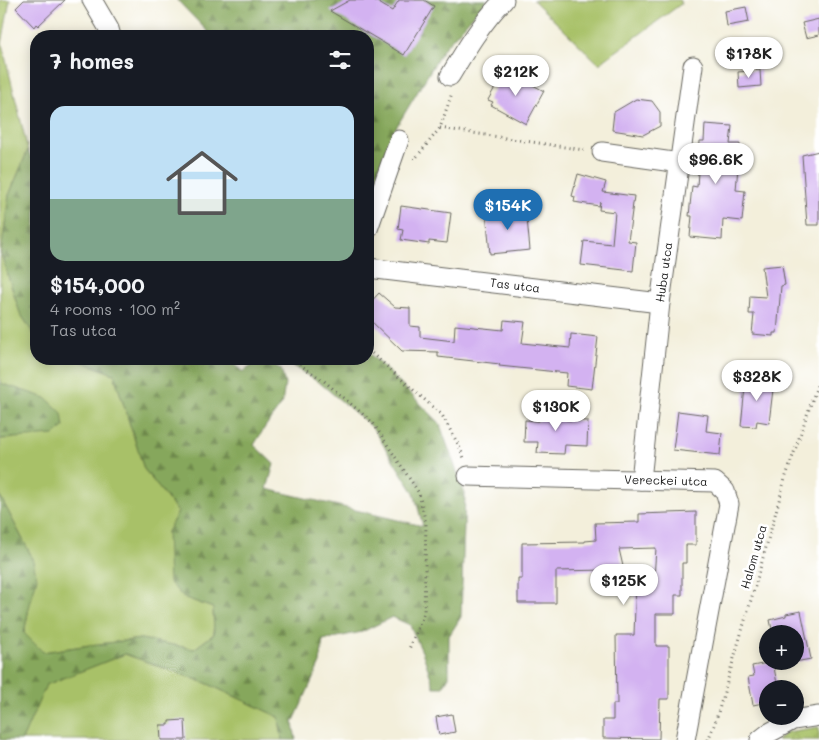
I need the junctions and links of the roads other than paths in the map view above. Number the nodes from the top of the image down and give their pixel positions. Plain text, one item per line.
1 (92, 0) edge
2 (504, 0) edge
3 (109, 30) edge
4 (693, 66) dead end
5 (452, 73) road end
6 (396, 147) road end
7 (602, 152) road end
8 (680, 163) junction
9 (374, 211) edge
10 (374, 269) edge
11 (660, 303) junction
12 (468, 476) road end
13 (641, 480) junction
14 (819, 716) edge
15 (685, 740) edge
16 (760, 740) edge

1 - 3 street
2 - 5 street
4 - 8 street, Huba utca
6 - 9 street
7 - 8 street
8 - 11 street, Huba utca
10 - 11 street, Tas utca
11 - 13 street, Huba utca
12 - 13 street, Vereckei utca
13 - 15 street, Vereckei utca
14 - 16 street

